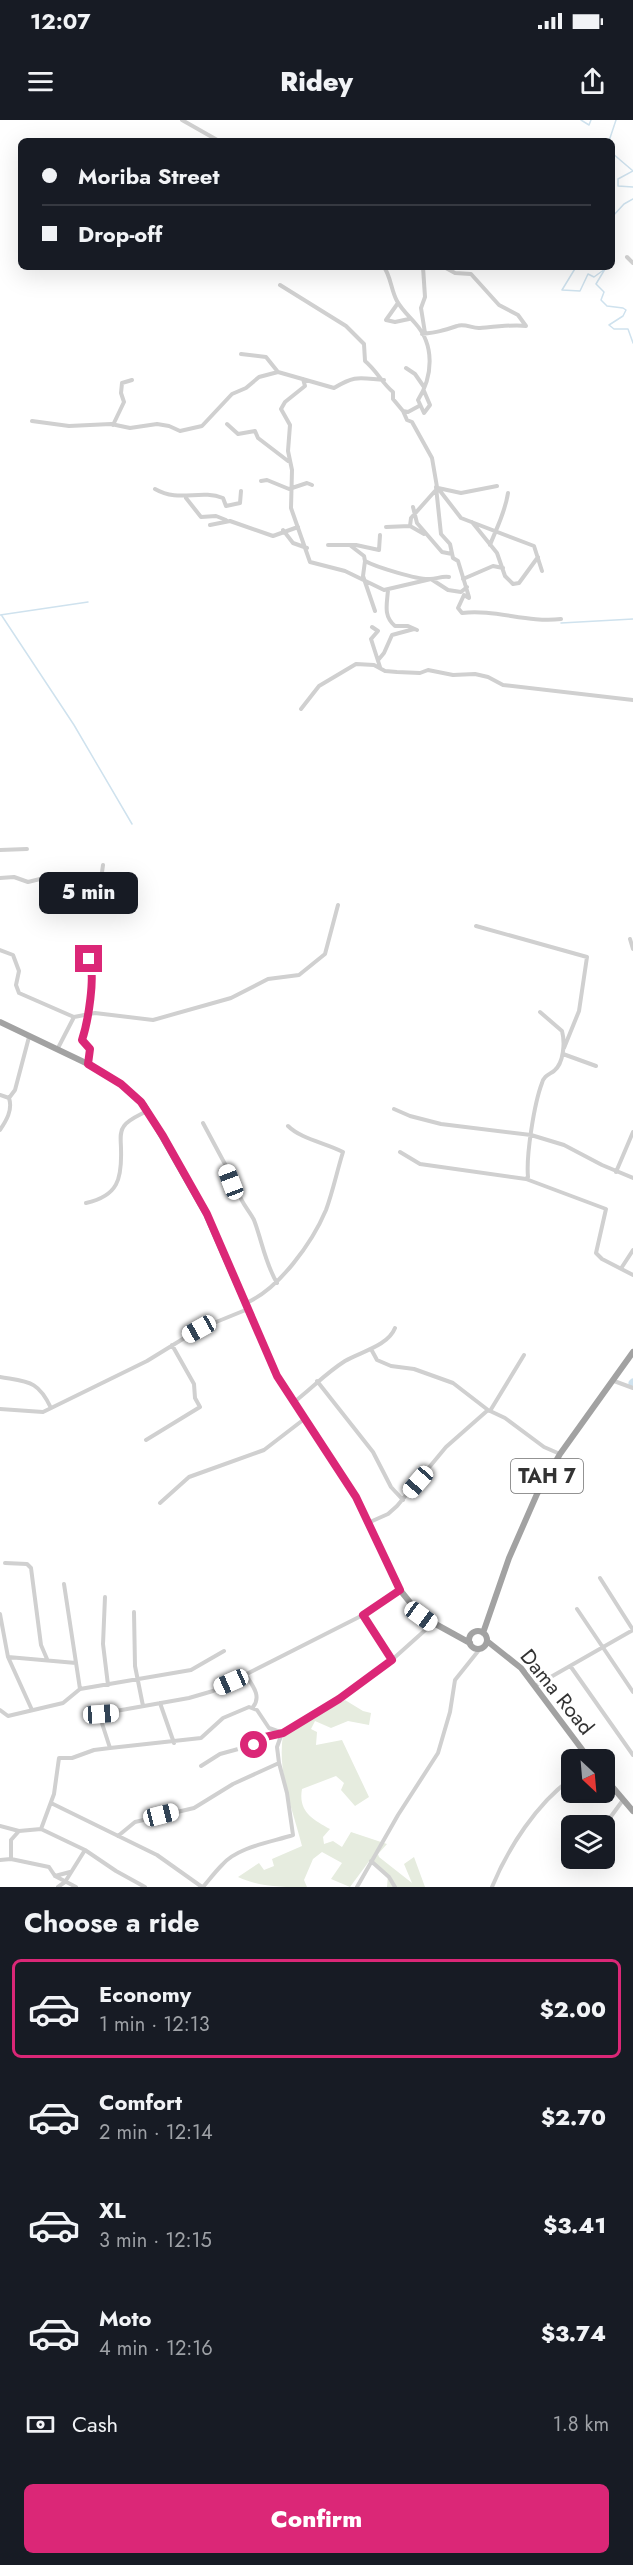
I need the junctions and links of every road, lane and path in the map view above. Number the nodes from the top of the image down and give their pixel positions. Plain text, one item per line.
1 (182, 120) edge
2 (214, 138) edge
3 (627, 257) dead end
4 (633, 263) edge
5 (385, 270) edge
6 (423, 270) edge
7 (449, 270) edge
8 (280, 285) dead end
9 (398, 303) junction
10 (409, 319) junction
11 (423, 334) junction
12 (242, 354) dead end
13 (406, 368) dead end
14 (279, 372) junction
15 (303, 379) junction
16 (132, 380) dead end
17 (384, 380) junction
18 (425, 389) junction
19 (419, 406) junction
20 (403, 411) junction
21 (32, 421) dead end
22 (113, 424) junction
23 (227, 424) dead end
24 (289, 462) junction
25 (261, 481) dead end
26 (312, 485) dead end
27 (497, 486) dead end
28 (292, 488) junction
29 (155, 489) dead end
30 (436, 489) junction
31 (241, 490) dead end
32 (508, 493) dead end
33 (186, 498) junction
34 (413, 507) dead end
35 (416, 513) junction
36 (226, 520) junction
37 (471, 521) junction
38 (210, 525) dead end
39 (297, 526) junction
40 (410, 526) junction
41 (386, 527) dead end
42 (283, 530) junction
43 (495, 533) junction
44 (425, 534) junction
45 (380, 535) dead end
46 (328, 545) dead end
47 (351, 546) junction
48 (490, 546) junction
49 (305, 547) junction
50 (453, 554) junction
51 (365, 561) junction
52 (503, 569) junction
53 (449, 578) dead end
54 (365, 579) junction
55 (431, 579) junction
56 (464, 579) junction
57 (467, 587) junction
58 (388, 590) junction
59 (466, 596) junction
60 (375, 611) dead end
61 (561, 619) dead end
62 (372, 627) dead end
63 (379, 659) junction
64 (380, 667) junction
65 (633, 700) edge
66 (301, 709) dead end
67 (27, 849) dead end
68 (0, 850) edge
69 (103, 865) dead end
70 (0, 878) edge
71 (338, 906) dead end
72 (476, 926) dead end
73 (630, 939) dead end
74 (84, 948) dead end
75 (633, 949) edge
76 (0, 950) edge
77 (540, 1012) dead end
78 (86, 1013) junction
79 (74, 1017) junction
80 (1, 1024) edge
81 (29, 1037) junction
82 (58, 1048) junction
83 (564, 1049) junction
84 (563, 1054) junction
85 (88, 1064) junction
86 (596, 1066) dead end
87 (0, 1095) edge
88 (9, 1098) junction
89 (394, 1109) dead end
90 (148, 1111) junction
91 (203, 1123) dead end
92 (288, 1126) dead end
93 (0, 1130) edge
94 (633, 1132) edge
95 (531, 1135) junction
96 (399, 1152) dead end
97 (616, 1172) junction
98 (633, 1178) edge
99 (526, 1179) junction
100 (86, 1203) dead end
101 (633, 1250) edge
102 (622, 1267) junction
103 (633, 1275) edge
104 (277, 1283) junction
105 (247, 1306) junction
106 (395, 1328) dead end
107 (172, 1345) junction
108 (371, 1349) junction
109 (633, 1352) edge
110 (524, 1355) dead end
111 (0, 1377) edge
112 (318, 1381) junction
113 (614, 1381) junction
114 (633, 1388) edge
115 (293, 1403) junction
116 (51, 1408) junction
117 (0, 1409) edge
118 (489, 1411) junction
119 (303, 1420) junction
120 (146, 1440) dead end
121 (560, 1454) junction
122 (403, 1500) junction
123 (160, 1503) dead end
124 (369, 1522) junction
125 (5, 1563) dead end
126 (600, 1578) dead end
127 (64, 1584) dead end
128 (400, 1590) junction
129 (105, 1597) dead end
130 (577, 1609) dead end
131 (134, 1612) dead end
132 (0, 1614) edge
133 (363, 1615) junction
134 (432, 1624) junction
135 (633, 1630) edge
136 (481, 1632) junction
137 (470, 1639) junction
138 (483, 1646) junction
139 (602, 1649) junction
140 (224, 1651) dead end
141 (8, 1657) junction
142 (47, 1659) junction
143 (392, 1660) junction
144 (76, 1663) junction
145 (572, 1667) junction
146 (246, 1675) junction
147 (137, 1681) junction
148 (108, 1685) junction
149 (535, 1686) junction
150 (80, 1689) junction
151 (633, 1692) edge
152 (160, 1703) junction
153 (143, 1706) junction
154 (253, 1707) junction
155 (0, 1710) edge
156 (32, 1710) junction
157 (283, 1733) junction
158 (174, 1743) junction
159 (110, 1749) junction
160 (582, 1749) edge
161 (633, 1755) edge
162 (279, 1763) junction
163 (201, 1766) dead end
164 (561, 1787) edge
165 (615, 1790) edge
166 (623, 1800) junction
167 (51, 1803) junction
168 (633, 1811) edge
169 (612, 1815) edge
170 (0, 1826) edge
171 (41, 1829) junction
172 (19, 1831) junction
173 (118, 1836) junction
174 (85, 1850) junction
175 (10, 1859) junction
176 (0, 1860) edge
177 (371, 1862) junction
178 (71, 1872) junction
179 (55, 1876) junction
180 (65, 1882) junction
181 (58, 1887) edge
182 (76, 1887) edge
183 (146, 1887) edge
184 (203, 1887) edge
185 (357, 1887) edge
186 (395, 1887) edge
187 (492, 1887) edge

1 - 2 street
3 - 4 street
5 - 9 street
6 - 11 street
7 - 11 street
8 - 17 street
9 - 10 street
9 - 10 street
10 - 11 street
11 - 18 street
12 - 14 street
13 - 18 street
14 - 15 street
14 - 22 street
15 - 17 street
15 - 24 street
16 - 22 street
17 - 20 street
18 - 19 street
18 - 19 street
19 - 20 street
20 - 30 street
21 - 22 street
23 - 24 street
24 - 28 street
25 - 28 street
26 - 28 street
27 - 30 street
28 - 39 street
29 - 33 street
30 - 35 street
30 - 37 street
30 - 50 street
31 - 33 street
32 - 43 street
33 - 36 street
34 - 35 street
35 - 40 street
35 - 44 street
36 - 38 street
36 - 42 street
37 - 43 street
37 - 48 street
39 - 42 street
39 - 49 street
40 - 41 street
40 - 44 street
42 - 49 street
43 - 48 street
43 - 52 street
44 - 50 street
45 - 47 street
46 - 47 street
47 - 51 street
48 - 52 street
49 - 54 street
50 - 56 street
51 - 54 street
51 - 55 street
52 - 56 street
53 - 55 street
54 - 58 street
54 - 60 street
55 - 58 street
55 - 59 street
56 - 57 street
57 - 59 street
57 - 59 street
58 - 63 street
59 - 61 street
62 - 63 street
63 - 64 street
64 - 65 street
64 - 66 street
67 - 68 street
69 - 70 street
71 - 78 street
72 - 83 street
73 - 75 street
74 - 78 street
76 - 79 street
77 - 83 street
78 - 79 street
78 - 85 street
79 - 82 street
80 - 81 highway
81 - 82 highway
81 - 88 street
82 - 85 highway
83 - 84 street
84 - 86 street
84 - 95 street
85 - 90 highway
87 - 88 street
88 - 93 street
89 - 95 street
90 - 100 street
90 - 105 highway
91 - 104 street
92 - 104 street
94 - 97 street
95 - 97 street
95 - 99 street
96 - 99 street
97 - 98 street
99 - 102 street
101 - 102 street
102 - 103 street
104 - 105 street
105 - 107 street
105 - 115 highway
106 - 108 street
107 - 116 street
107 - 120 street
108 - 112 street
108 - 118 street
109 - 113 highway, TAH 7
110 - 118 street
111 - 116 street
112 - 115 street
112 - 122 street
113 - 114 street
113 - 121 highway, TAH 7
115 - 119 highway
116 - 117 street
118 - 121 street
118 - 122 street
119 - 123 street
119 - 124 highway
121 - 136 highway, TAH 7
122 - 124 street
124 - 128 highway
125 - 142 street
126 - 135 street
127 - 144 street
128 - 133 street
128 - 134 highway
129 - 148 street
130 - 139 street
131 - 147 street
132 - 141 street
133 - 143 street
133 - 146 street
134 - 137 highway
134 - 143 street
135 - 139 street
136 - 137 highway
136 - 138 highway
137 - 138 highway
138 - 149 highway, Dama Road
138 - 177 street
139 - 145 street
139 - 151 street
140 - 147 street
141 - 142 street
141 - 156 street
142 - 144 street
143 - 157 street
144 - 150 street
145 - 149 street
145 - 161 street
146 - 152 street
146 - 154 street
147 - 148 street
147 - 153 street
148 - 150 street
149 - 160 highway, Dama Road
150 - 156 street
152 - 153 street
152 - 158 street
153 - 159 street
154 - 157 street
154 - 158 street
155 - 156 street
157 - 162 street
157 - 163 street
158 - 159 street
159 - 167 street
162 - 173 street
162 - 184 street
164 - 187 street
165 - 166 highway
166 - 168 highway
166 - 169 street
167 - 171 street
167 - 173 street
170 - 172 street
171 - 172 street
171 - 174 street
172 - 175 street
173 - 184 street
174 - 178 street
174 - 183 street
175 - 176 street
175 - 179 street
177 - 185 street
177 - 186 street
178 - 179 street
178 - 180 street
179 - 180 street
180 - 181 street
180 - 182 street

